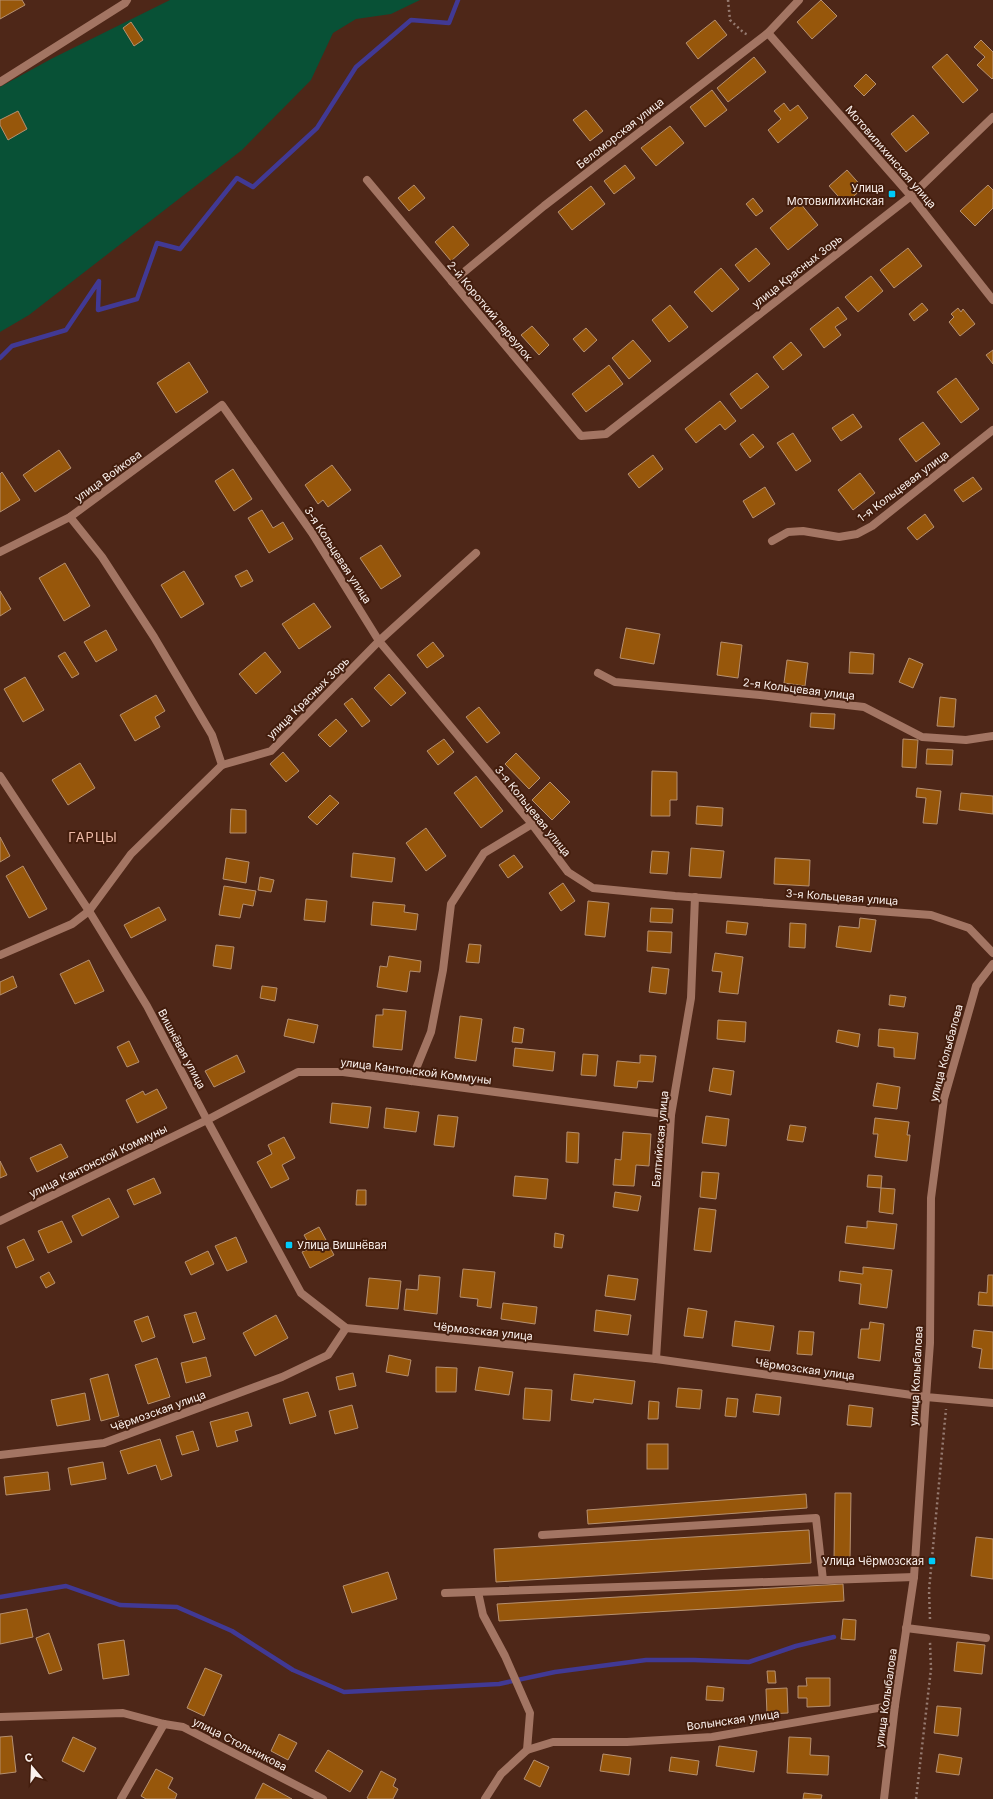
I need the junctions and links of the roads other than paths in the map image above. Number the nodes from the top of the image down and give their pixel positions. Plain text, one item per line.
1 (127, 0) edge
2 (799, 0) edge
3 (768, 33) junction
4 (0, 82) edge
5 (993, 117) edge
6 (367, 180) dead end
7 (911, 196) junction
8 (452, 282) junction
9 (993, 300) edge
10 (222, 406) joint
11 (993, 430) edge
12 (606, 434) joint
13 (70, 517) junction
14 (772, 541) dead end
15 (0, 552) edge
16 (476, 553) dead end
17 (379, 641) junction
18 (598, 673) dead end
19 (993, 736) edge
20 (222, 765) junction
21 (0, 776) edge
22 (532, 824) junction
23 (695, 897) junction
24 (89, 912) junction
25 (993, 953) edge
26 (0, 955) edge
27 (993, 964) edge
28 (411, 1081) junction
29 (671, 1115) junction
30 (207, 1120) junction
31 (0, 1221) edge
32 (346, 1328) junction
33 (656, 1360) junction
34 (926, 1397) junction
35 (993, 1403) edge
36 (0, 1455) edge
37 (542, 1535) dead end
38 (914, 1576) junction
39 (823, 1580) junction
40 (478, 1592) junction
41 (445, 1594) dead end
42 (906, 1628) junction
43 (986, 1638) dead end
44 (895, 1706) junction
45 (0, 1717) edge
46 (164, 1724) junction
47 (527, 1750) junction
48 (120, 1799) edge
49 (323, 1799) edge
50 (485, 1799) edge
51 (884, 1799) edge

1 - 4 street
2 - 3 street, Беломорская улица
3 - 7 street, Мотовилихинская улица
3 - 8 street, Беломорская улица
5 - 7 street, улица Красных Зорь
6 - 8 street, 2-й Короткий переулок
7 - 9 street, Мотовилихинская улица
7 - 12 street, улица Красных Зорь
8 - 12 street, 2-й Короткий переулок
10 - 13 street, улица Войкова
10 - 17 street, 3-я Кольцевая улица
11 - 14 street, 1-я Кольцевая улица
13 - 15 street, улица Войкова
13 - 20 street
16 - 17 street, улица Красных Зорь
17 - 20 street, улица Красных Зорь
17 - 22 street, 3-я Кольцевая улица
18 - 19 street, 2-я Кольцевая улица
20 - 24 street, улица Красных Зорь
21 - 24 street, Вишнёвая улица
22 - 23 street, 3-я Кольцевая улица
22 - 28 street
23 - 25 street, 3-я Кольцевая улица
23 - 29 street, Балтийская улица
24 - 26 street, улица Красных Зорь
24 - 30 street, Вишнёвая улица
27 - 34 street, улица Колыбалова
28 - 29 street, улица Кантонской Коммуны
28 - 30 street, улица Кантонской Коммуны
29 - 33 street, Балтийская улица
30 - 31 street, улица Кантонской Коммуны
30 - 32 street, Вишнёвая улица
32 - 33 street, Чёрмозская улица
32 - 36 street, Чёрмозская улица
33 - 34 street, Чёрмозская улица
34 - 35 street, Чёрмозская улица
34 - 38 street, улица Колыбалова
37 - 39 street
38 - 39 street
38 - 42 street, улица Колыбалова
39 - 40 street
40 - 41 street
40 - 47 street
42 - 43 street
42 - 44 street, улица Колыбалова
44 - 47 street, Волынская улица
44 - 51 street, улица Колыбалова
45 - 46 street, улица Стольникова
46 - 48 street
46 - 49 street, улица Стольникова
47 - 50 street

